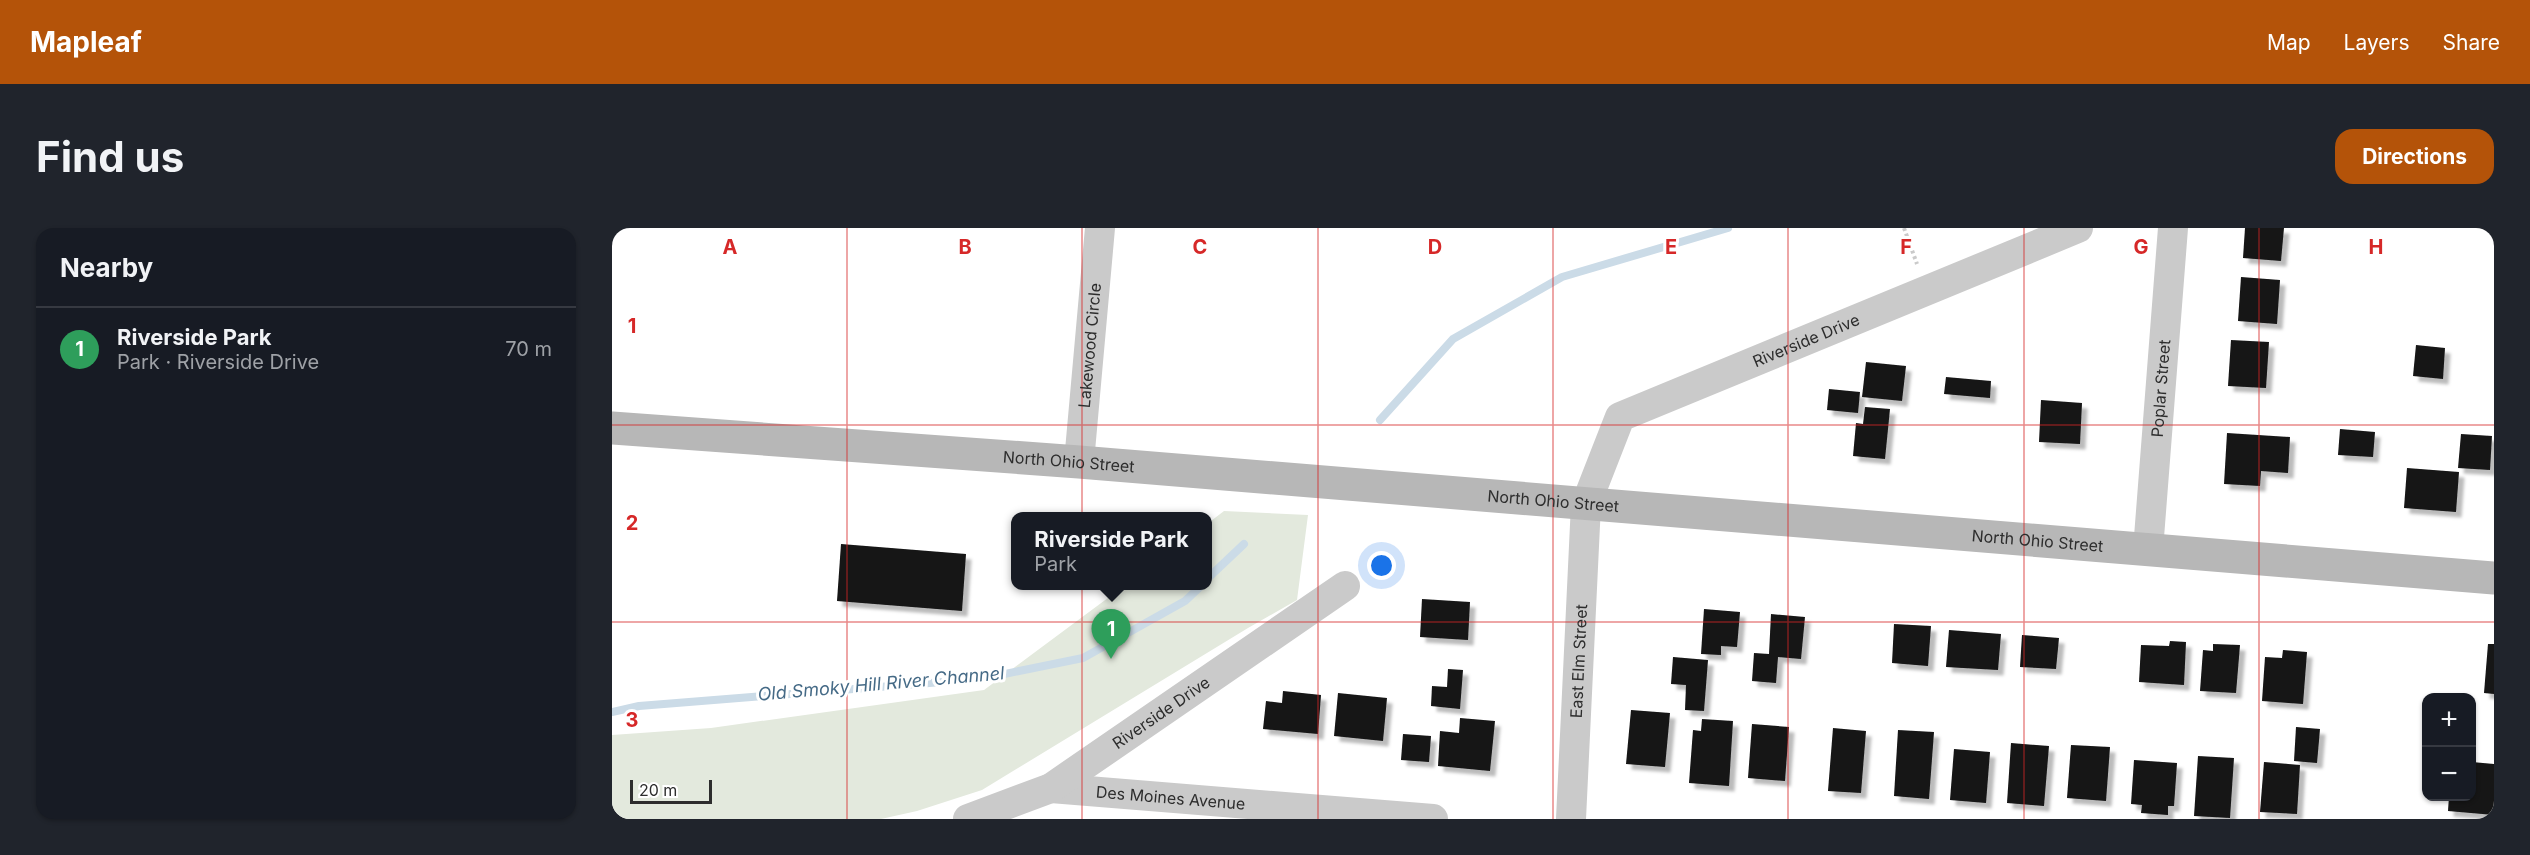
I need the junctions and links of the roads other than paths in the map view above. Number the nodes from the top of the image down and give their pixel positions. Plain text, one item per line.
1 (1100, 228) edge
2 (2078, 228) edge
3 (2173, 228) edge
4 (612, 428) edge
5 (1079, 462) junction
6 (1586, 504) junction
7 (2148, 550) junction
8 (2494, 578) edge
9 (1345, 586) dead end
10 (1051, 788) junction
11 (968, 819) edge
12 (1433, 819) edge
13 (1571, 819) edge

1 - 5 street, Lakewood Circle
2 - 6 street, Riverside Drive
3 - 7 street, Poplar Street
4 - 5 main road, North Ohio Street
5 - 6 main road, North Ohio Street
6 - 7 main road, North Ohio Street
6 - 13 street, East Elm Street
7 - 8 main road, North Ohio Street
9 - 10 street, Riverside Drive
10 - 11 street, Riverside Drive
10 - 12 street, Des Moines Avenue

